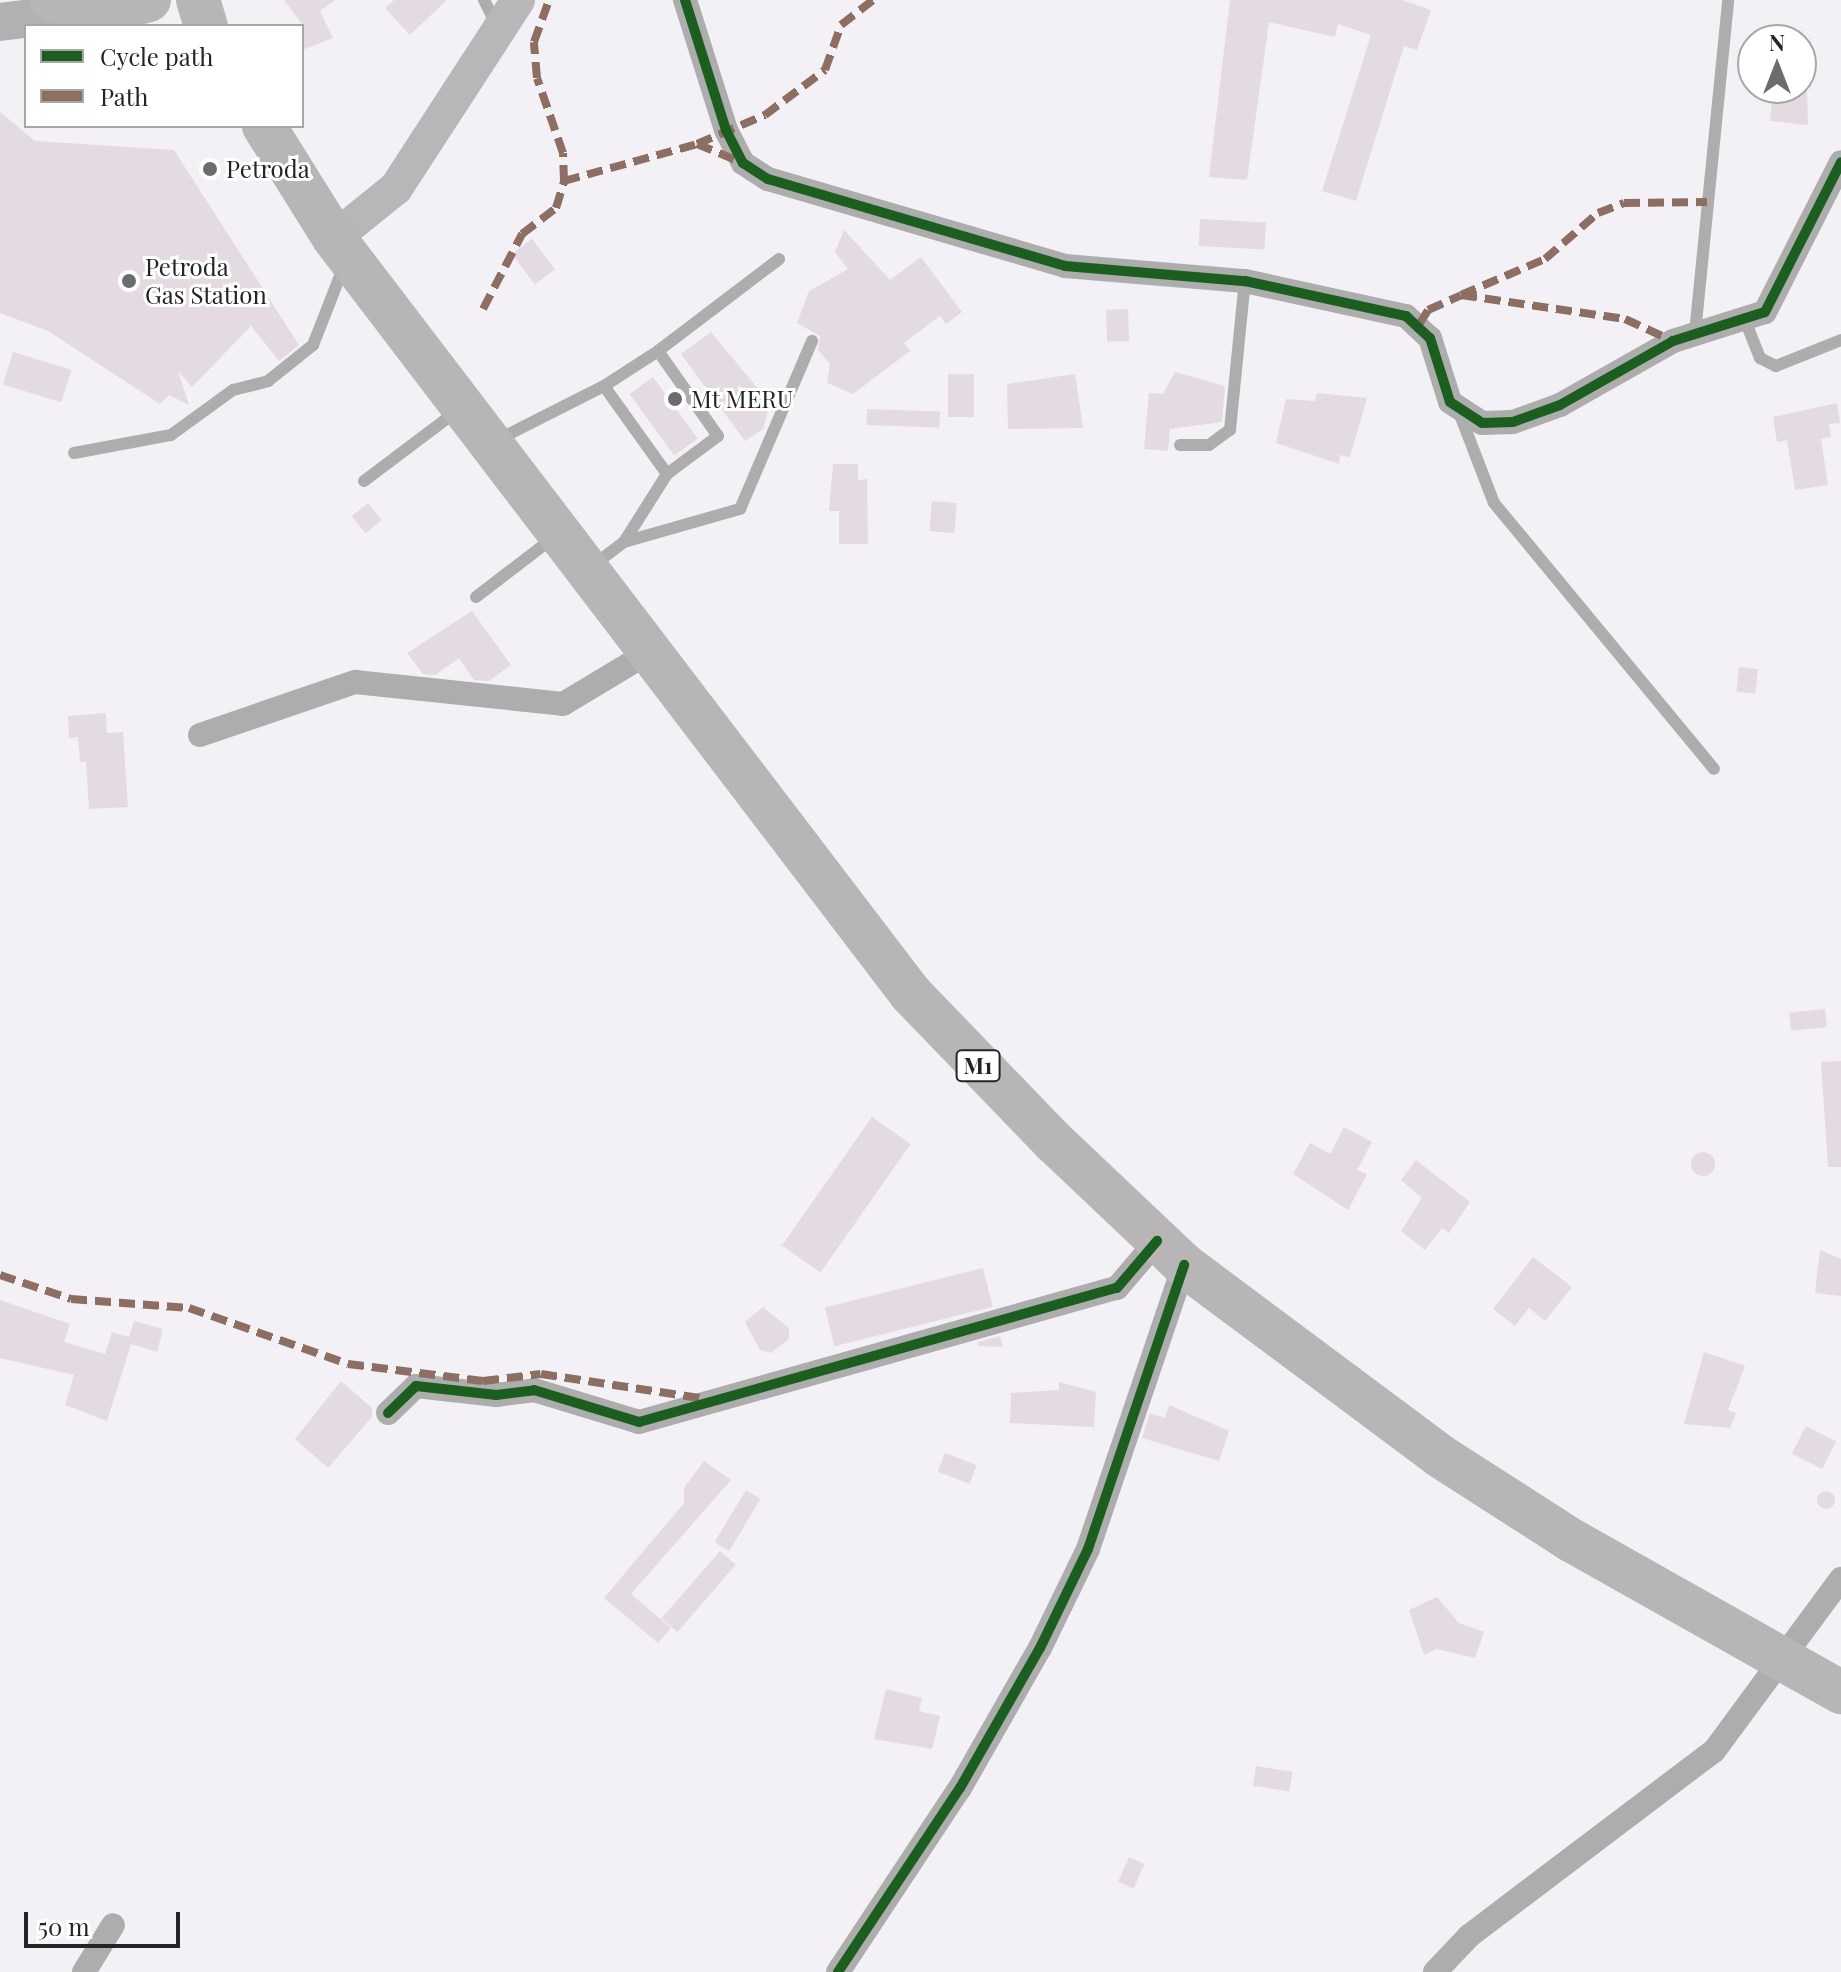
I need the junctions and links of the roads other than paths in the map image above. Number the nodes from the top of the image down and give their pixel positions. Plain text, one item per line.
1 (149, 0) edge
2 (198, 0) edge
3 (484, 0) edge
4 (518, 0) edge
5 (685, 0) edge
6 (1728, 0) edge
7 (80, 13) edge
8 (0, 22) edge
9 (205, 24) edge
10 (500, 32) junction
11 (238, 128) edge
12 (265, 128) edge
13 (1841, 162) edge
14 (335, 238) junction
15 (779, 259) dead end
16 (1245, 281) junction
17 (1745, 320) junction
18 (1695, 333) junction
19 (1841, 340) edge
20 (812, 341) dead end
21 (658, 351) junction
22 (604, 386) junction
23 (462, 407) junction
24 (1458, 409) junction
25 (492, 444) junction
26 (1180, 445) dead end
27 (74, 453) dead end
28 (667, 474) junction
29 (364, 481) dead end
30 (558, 534) junction
31 (624, 542) junction
32 (586, 571) junction
33 (476, 597) dead end
34 (648, 653) junction
35 (200, 735) dead end
36 (1714, 769) dead end
37 (1171, 1253) junction
38 (388, 1413) dead end
39 (1841, 1579) edge
40 (1786, 1661) junction
41 (1841, 1692) edge
42 (113, 1925) dead end
43 (84, 1972) edge
44 (838, 1972) edge
45 (1435, 1972) edge

1 - 7 highway
2 - 9 highway
3 - 10 lane
4 - 10 street
5 - 16 street
6 - 18 lane
7 - 8 main road
10 - 14 street
11 - 14 highway, M1
12 - 14 highway, M1
13 - 17 street
14 - 23 highway, M1
14 - 27 lane
15 - 21 lane
16 - 24 street
16 - 26 lane
17 - 18 street
17 - 19 lane
18 - 24 street
20 - 31 lane
21 - 22 lane
21 - 28 lane
22 - 25 lane
22 - 28 lane
23 - 25 highway, M1
23 - 29 lane
24 - 36 lane
25 - 30 highway, M1
28 - 31 lane
30 - 32 highway, M1
30 - 33 lane
31 - 32 lane
32 - 34 highway, M1
34 - 35 street
34 - 37 highway, M1
37 - 38 street
37 - 40 highway, M1
37 - 44 street
39 - 40 street
40 - 41 highway, M1
40 - 45 street
42 - 43 street

